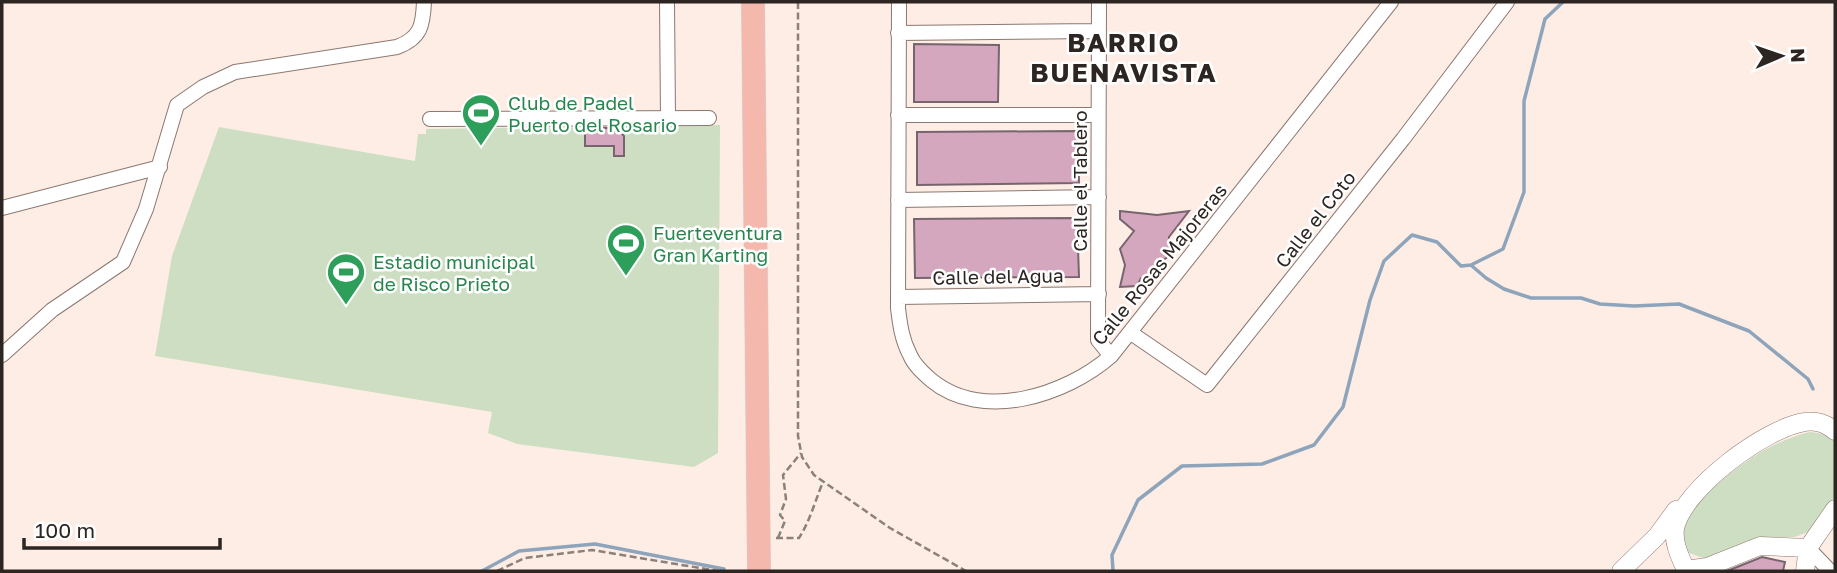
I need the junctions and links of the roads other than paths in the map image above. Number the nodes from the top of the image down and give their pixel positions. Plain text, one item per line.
1 (424, 2) edge
2 (667, 2) edge
3 (752, 2) edge
4 (899, 2) edge
5 (1098, 2) edge
6 (1391, 2) edge
7 (1507, 2) edge
8 (1099, 31) junction
9 (898, 33) junction
10 (898, 115) junction
11 (1098, 115) junction
12 (668, 118) junction
13 (709, 118) dead end
14 (430, 119) dead end
15 (160, 167) junction
16 (1099, 197) junction
17 (898, 200) junction
18 (2, 208) edge
19 (1099, 294) junction
20 (898, 297) junction
21 (1131, 333) junction
22 (2, 355) edge
23 (1111, 356) junction
24 (1835, 416) edge
25 (1806, 422) junction
26 (1835, 431) edge
27 (1716, 471) junction
28 (1835, 509) edge
29 (1808, 548) junction
30 (759, 571) edge
31 (1621, 571) edge
32 (1684, 571) edge
33 (1805, 571) edge
34 (1830, 571) edge

1 - 15 street
2 - 12 street
3 - 30 main road
4 - 9 street, Calle Rosas Majoreras
5 - 8 street, Calle el Tablero
6 - 21 street, Calle Rosas Majoreras
7 - 21 street, Calle el Coto
8 - 9 street
8 - 11 street, Calle el Tablero
9 - 10 street, Calle Rosas Majoreras
10 - 11 street
10 - 17 street, Calle Rosas Majoreras
11 - 16 street, Calle el Tablero
12 - 13 street
12 - 14 street
15 - 18 street
15 - 22 street
16 - 17 street
16 - 19 street, Calle el Tablero
17 - 20 street, Calle Rosas Majoreras
19 - 20 street, Calle del Agua
19 - 23 street, Calle el Tablero
20 - 23 street, Calle Rosas Majoreras
21 - 23 street, Calle Rosas Majoreras
24 - 25 street
25 - 26 street
25 - 27 street
27 - 31 street
27 - 32 street
28 - 29 street
29 - 32 street
29 - 33 street
29 - 34 street

